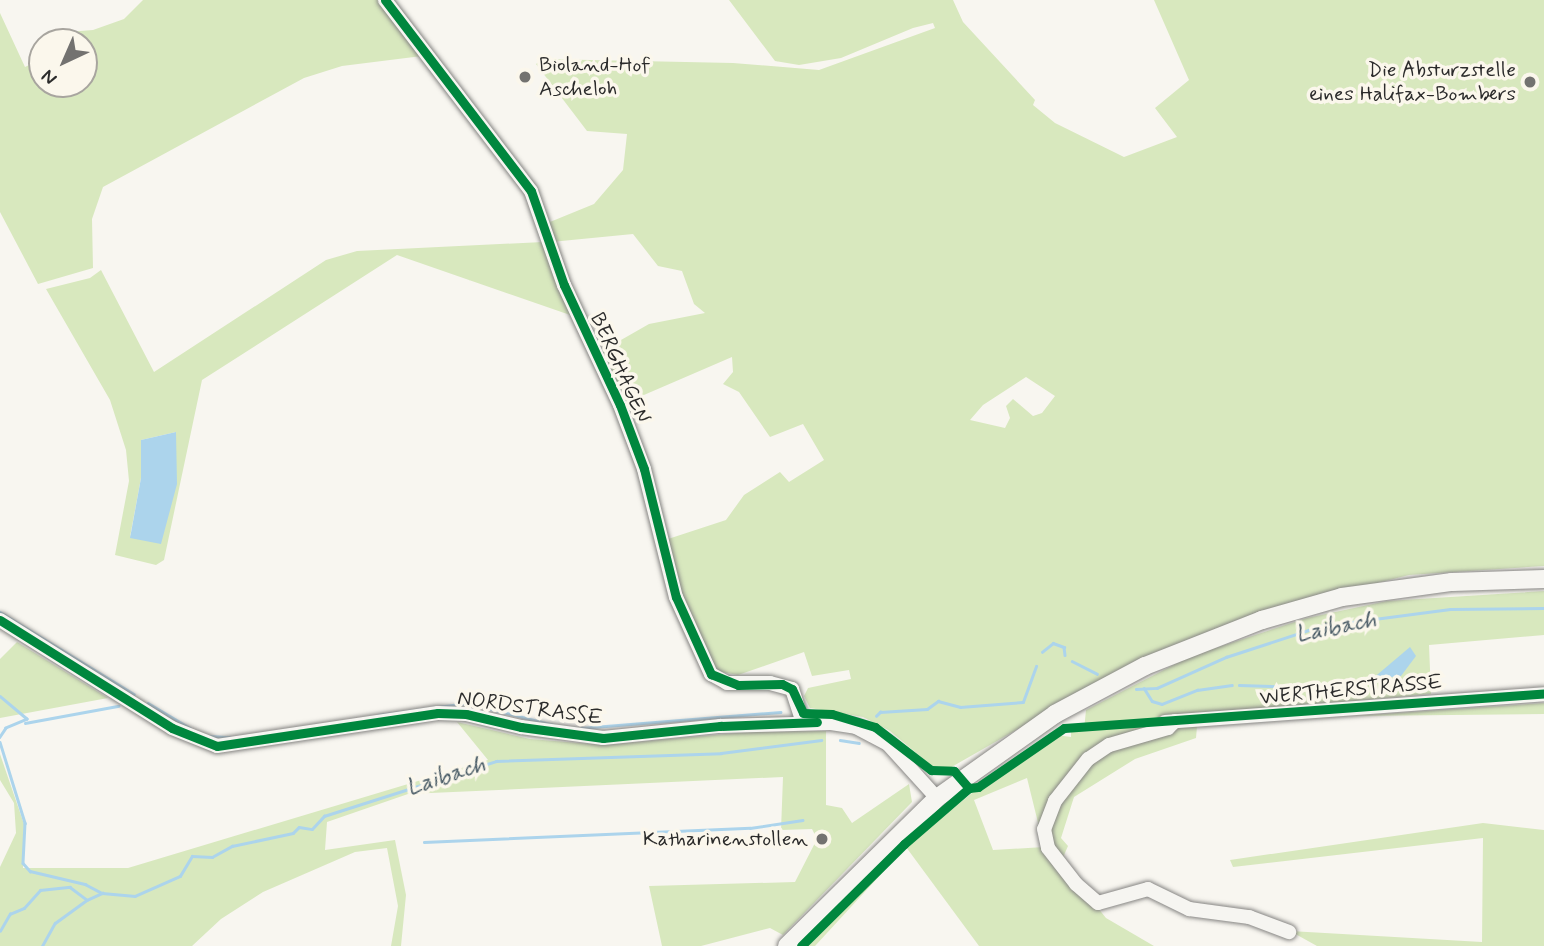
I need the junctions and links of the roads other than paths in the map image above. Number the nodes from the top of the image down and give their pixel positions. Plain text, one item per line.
1 (385, 0) edge
2 (1544, 579) edge
3 (0, 620) edge
4 (1544, 694) edge
5 (803, 722) junction
6 (937, 798) junction
7 (1289, 932) dead end
8 (787, 946) edge

1 - 5 street, BERGHAGEN
2 - 6 main road
3 - 5 street, NORDSTRASSE
4 - 7 street, WERTHERSTRASSE
5 - 6 street, NORDSTRASSE
6 - 8 main road

